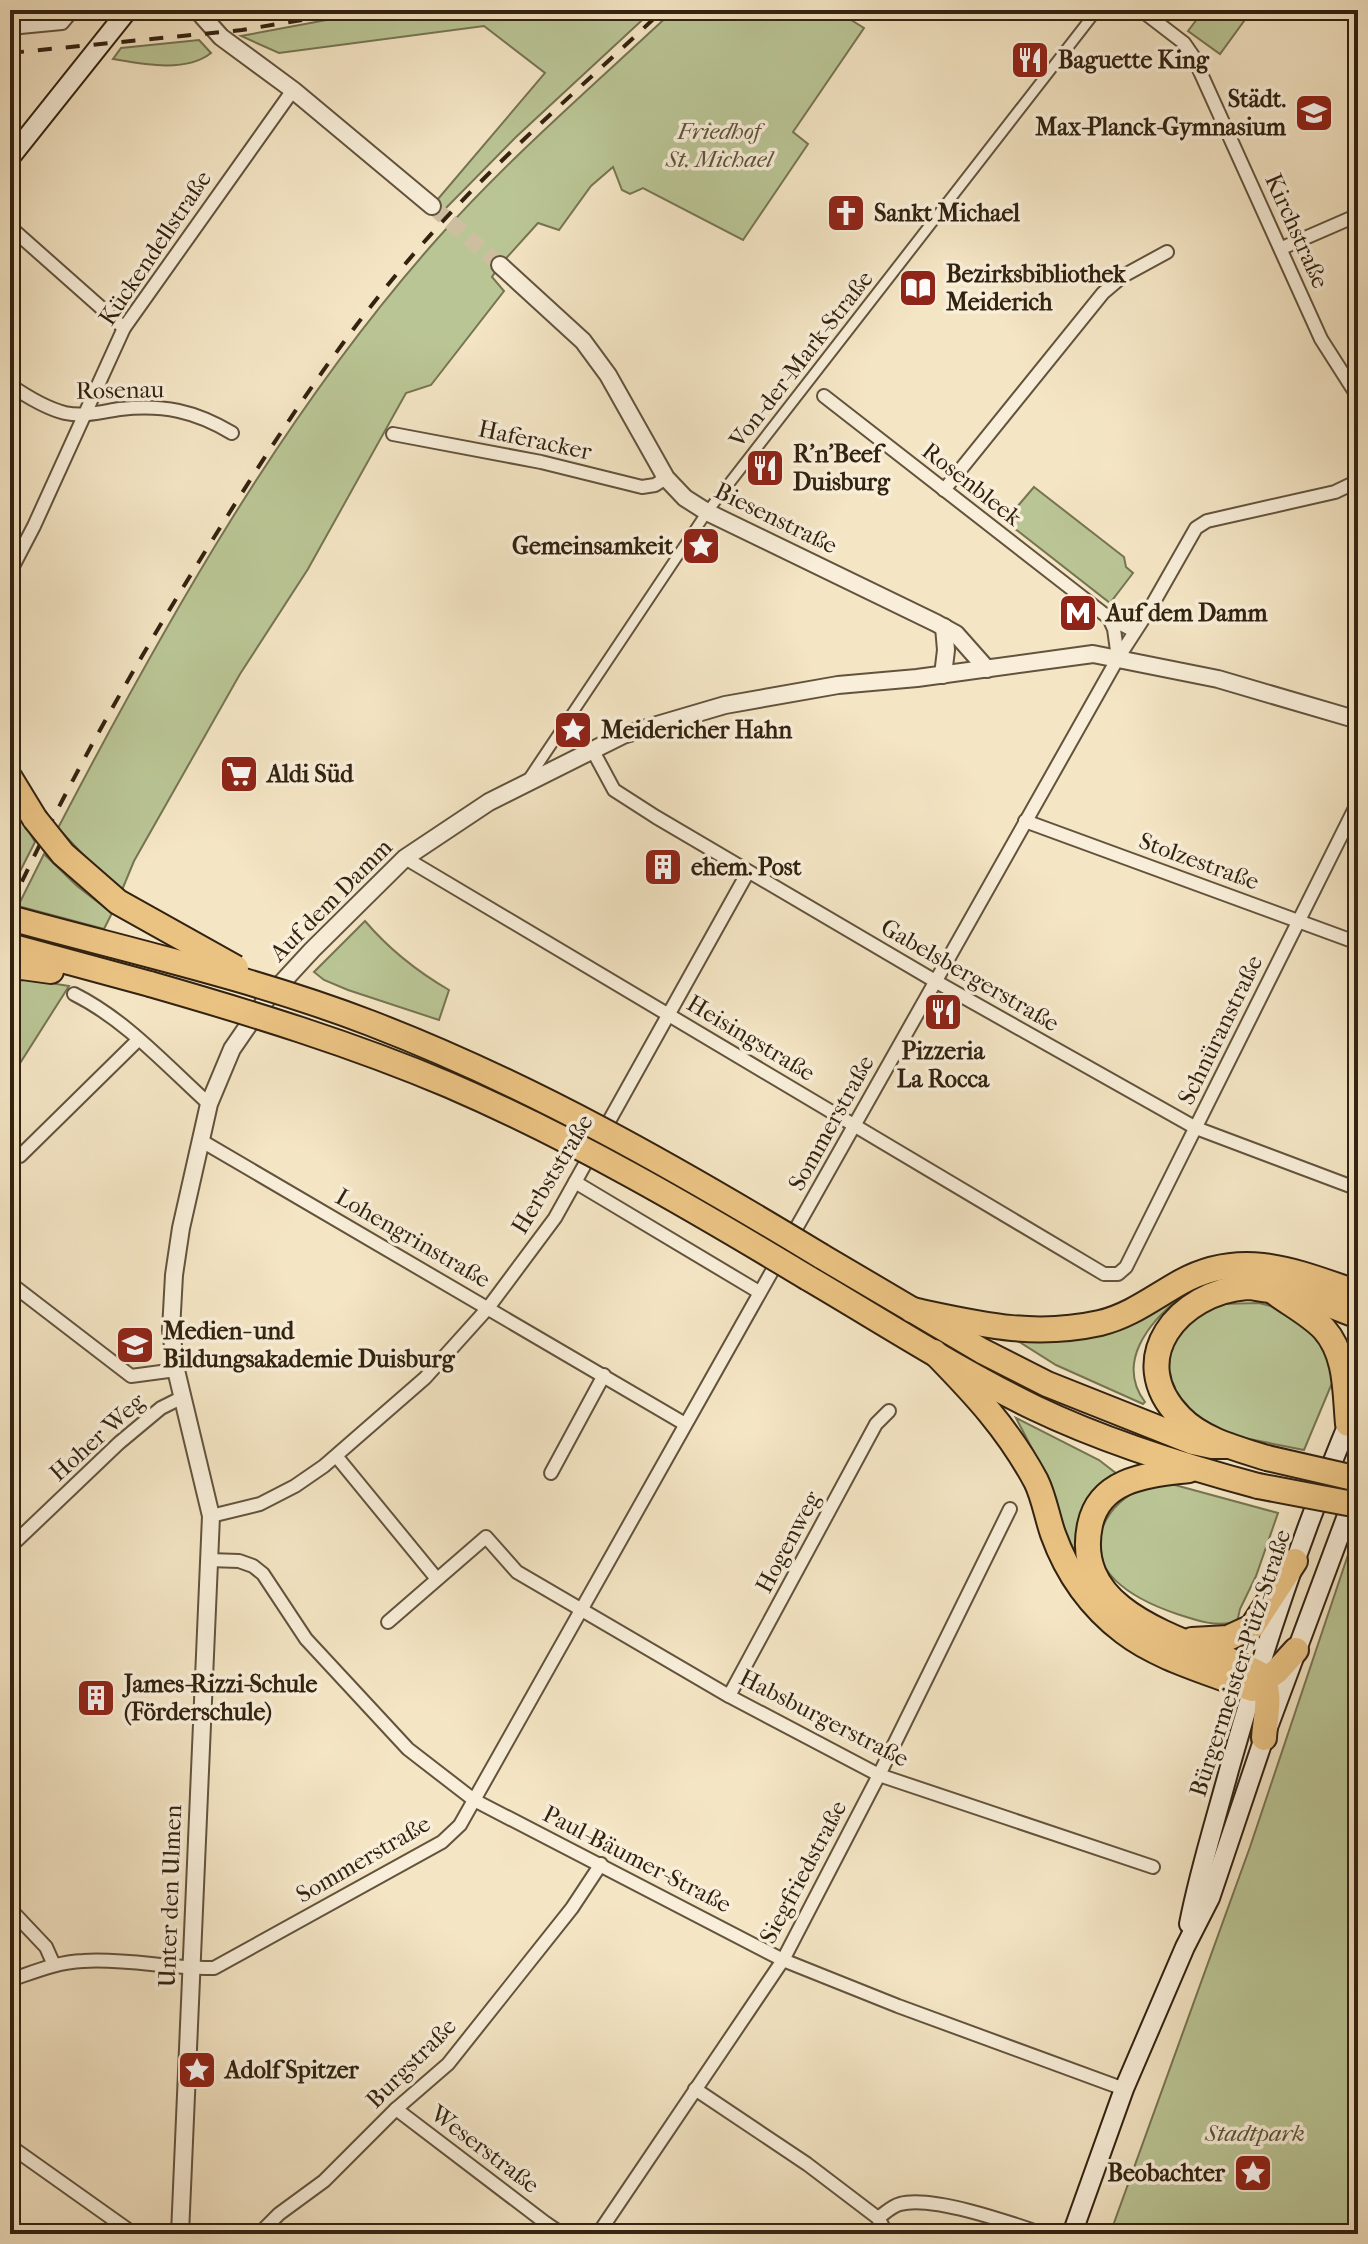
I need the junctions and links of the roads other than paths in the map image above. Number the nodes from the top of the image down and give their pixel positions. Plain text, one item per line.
1 (73, 10) edge
2 (128, 10) edge
3 (197, 10) edge
4 (1097, 10) edge
5 (1141, 10) edge
6 (10, 28) edge
7 (293, 90) junction
8 (10, 158) edge
9 (432, 206) tunnel mouth
10 (1358, 215) edge
11 (10, 227) edge
12 (1282, 248) junction
13 (1167, 252) dead end
14 (500, 265) tunnel mouth
15 (124, 328) junction
16 (808, 384) junction
17 (10, 385) edge
18 (824, 396) joint
19 (1358, 397) edge
20 (83, 415) junction
21 (232, 433) dead end
22 (393, 434) dead end
23 (666, 478) junction
24 (1358, 481) edge
25 (944, 490) junction
26 (707, 512) junction
27 (10, 572) edge
28 (1109, 618) junction
29 (944, 627) junction
30 (1134, 631) junction
31 (1118, 658) junction
32 (987, 669) junction
33 (943, 675) junction
34 (569, 719) junction
35 (1358, 720) edge
36 (593, 751) junction
37 (10, 778) edge
38 (525, 784) junction
39 (1358, 802) edge
40 (1025, 821) junction
41 (405, 858) junction
42 (748, 872) junction
43 (10, 918) edge
44 (1298, 921) junction
45 (1358, 943) edge
46 (10, 946) edge
47 (10, 968) edge
48 (935, 981) junction
49 (150, 984) junction
50 (280, 992) junction
51 (74, 994) dead end
52 (669, 1015) junction
53 (138, 1040) junction
54 (209, 1104) junction
55 (855, 1125) junction
56 (1196, 1128) junction
57 (200, 1140) junction
58 (20, 1156) dead end
59 (575, 1182) junction
60 (1358, 1189) edge
61 (1118, 1274) joint
62 (10, 1283) edge
63 (1272, 1291) junction
64 (759, 1292) junction
65 (1358, 1293) edge
66 (488, 1308) junction
67 (912, 1310) junction
68 (1358, 1316) edge
69 (934, 1352) junction
70 (176, 1370) junction
71 (604, 1375) junction
72 (181, 1398) junction
73 (1358, 1400) edge
74 (889, 1411) dead end
75 (685, 1424) junction
76 (1348, 1424) junction
77 (1226, 1446) junction
78 (337, 1457) junction
79 (1196, 1469) junction
80 (551, 1473) dead end
81 (1358, 1479) edge
82 (1358, 1486) edge
83 (1358, 1505) edge
84 (1010, 1509) dead end
85 (211, 1516) junction
86 (10, 1547) edge
87 (209, 1560) junction
88 (1295, 1561) junction
89 (437, 1579) junction
90 (581, 1609) junction
91 (388, 1622) dead end
92 (1179, 1640) junction
93 (1296, 1650) junction
94 (1258, 1681) junction
95 (729, 1696) junction
96 (1264, 1738) junction
97 (879, 1775) junction
98 (474, 1800) junction
99 (601, 1864) junction
100 (1153, 1867) dead end
101 (10, 1909) edge
102 (1185, 1947) junction
103 (783, 1960) junction
104 (54, 1965) junction
105 (191, 1968) junction
106 (10, 1980) edge
107 (695, 2089) junction
108 (1124, 2089) junction
109 (396, 2109) junction
110 (10, 2146) edge
111 (878, 2218) junction
112 (547, 2229) edge
113 (134, 2234) edge
114 (180, 2234) edge
115 (259, 2234) edge
116 (562, 2234) edge
117 (598, 2234) edge
118 (887, 2234) edge
119 (1043, 2234) edge
120 (1072, 2234) edge

1 - 6 street
2 - 8 main road
3 - 7 street
4 - 16 street, Von-der-Mark-Straße
5 - 12 street, Kirchstraße
7 - 9 street
7 - 15 street, Kückendellstraße
10 - 12 street
11 - 15 street
12 - 19 street, Kirchstraße
13 - 25 street
14 - 23 street, Biesenstraße
15 - 20 street, Kückendellstraße
16 - 18 street, Rosenbleek
16 - 26 street, Von-der-Mark-Straße
17 - 20 street, Rosenau
18 - 25 street, Rosenbleek
20 - 21 street, Rosenau
20 - 27 street, Kückendellstraße
22 - 23 street, Haferacker
23 - 26 street, Biesenstraße
24 - 30 street, Sommerstraße
25 - 28 street, Rosenbleek
26 - 29 street, Biesenstraße
26 - 34 street, Von-der-Mark-Straße
28 - 30 street, Rosenbleek
28 - 31 street
29 - 32 street, Biesenstraße
29 - 33 street
30 - 31 street, Sommerstraße
31 - 32 street, Auf dem Damm
31 - 35 street, Auf dem Damm
31 - 40 street, Sommerstraße
32 - 33 street, Auf dem Damm
33 - 36 street, Auf dem Damm
34 - 36 street
34 - 38 street, Von-der-Mark-Straße
36 - 38 street, Auf dem Damm
36 - 42 street, Gabelsbergerstraße
37 - 50 highway, bridge
38 - 41 street, Auf dem Damm
39 - 44 street, Schnüranstraße
40 - 44 street, Stolzestraße
40 - 48 street, Sommerstraße
41 - 52 street, Heisingstraße
41 - 54 street, Auf dem Damm
42 - 48 street, Gabelsbergerstraße
42 - 52 street, Herbststraße
43 - 50 highway, bridge
44 - 45 street, Stolzestraße
44 - 56 street, Schnüranstraße
46 - 49 highway
47 - 49 highway
48 - 55 street, Sommerstraße
48 - 56 street, Gabelsbergerstraße
49 - 69 highway, bridge
50 - 67 highway, bridge
51 - 53 street
52 - 55 street, Heisingstraße
52 - 59 street, Herbststraße
53 - 54 street
53 - 58 street
54 - 57 street, Auf dem Damm
55 - 61 street, Heisingstraße
55 - 64 street, Sommerstraße
56 - 60 street, Gabelsbergerstraße
56 - 61 street, Schnüranstraße
57 - 66 street, Lohengrinstraße
57 - 70 street, Auf dem Damm
59 - 64 street
59 - 66 street, Herbststraße
62 - 70 street
63 - 68 highway
63 - 76 highway
63 - 77 highway
64 - 75 street, Sommerstraße
65 - 67 highway
66 - 71 street, Lohengrinstraße
66 - 78 street, Herbststraße
67 - 77 highway
69 - 79 highway
69 - 94 highway
70 - 72 street, Auf dem Damm
71 - 75 street, Lohengrinstraße
71 - 80 street
72 - 85 street, Auf dem Damm
72 - 86 street, Hoher Weg
73 - 76 main road, Bürgermeister-Pütz-Straße
74 - 95 street, Hogenweg
75 - 90 street, Sommerstraße
76 - 88 main road, Bürgermeister-Pütz-Straße
77 - 81 highway, bridge
78 - 85 street, Herbststraße
78 - 89 street
79 - 83 highway, bridge
79 - 92 highway
82 - 93 main road, Bürgermeister-Pütz-Straße
84 - 97 street, Siegfriedstraße
85 - 87 street, Auf dem Damm
87 - 98 street, Paul-Bäumer-Straße
87 - 105 street, Unter den Ulmen
88 - 92 highway
88 - 94 main road, Bürgermeister-Pütz-Straße
89 - 90 street
89 - 91 street
90 - 95 street, Habsburgerstraße
90 - 98 street, Sommerstraße
92 - 94 highway
93 - 94 highway
93 - 96 main road, Bürgermeister-Pütz-Straße
94 - 96 highway
94 - 102 main road, Bürgermeister-Pütz-Straße
95 - 97 street, Habsburgerstraße
96 - 102 main road, Bürgermeister-Pütz-Straße
97 - 100 street, Habsburgerstraße
97 - 103 street, Siegfriedstraße
98 - 99 street, Paul-Bäumer-Straße
98 - 105 street, Sommerstraße
99 - 103 street, Paul-Bäumer-Straße
99 - 109 street, Burgstraße
101 - 104 street
102 - 108 main road, Bürgermeister-Pütz-Straße
103 - 107 street, Siegfriedstraße
103 - 108 street, Paul-Bäumer-Straße
104 - 105 street, Sommerstraße
104 - 106 street, Sommerstraße
105 - 114 street, Unter den Ulmen
107 - 111 street
107 - 117 street, Siegfriedstraße
108 - 120 main road, Bürgermeister-Pütz-Straße
109 - 112 street, Weserstraße
109 - 115 street, Burgstraße
110 - 113 street
111 - 118 street
111 - 119 street
112 - 116 street, Weserstraße

